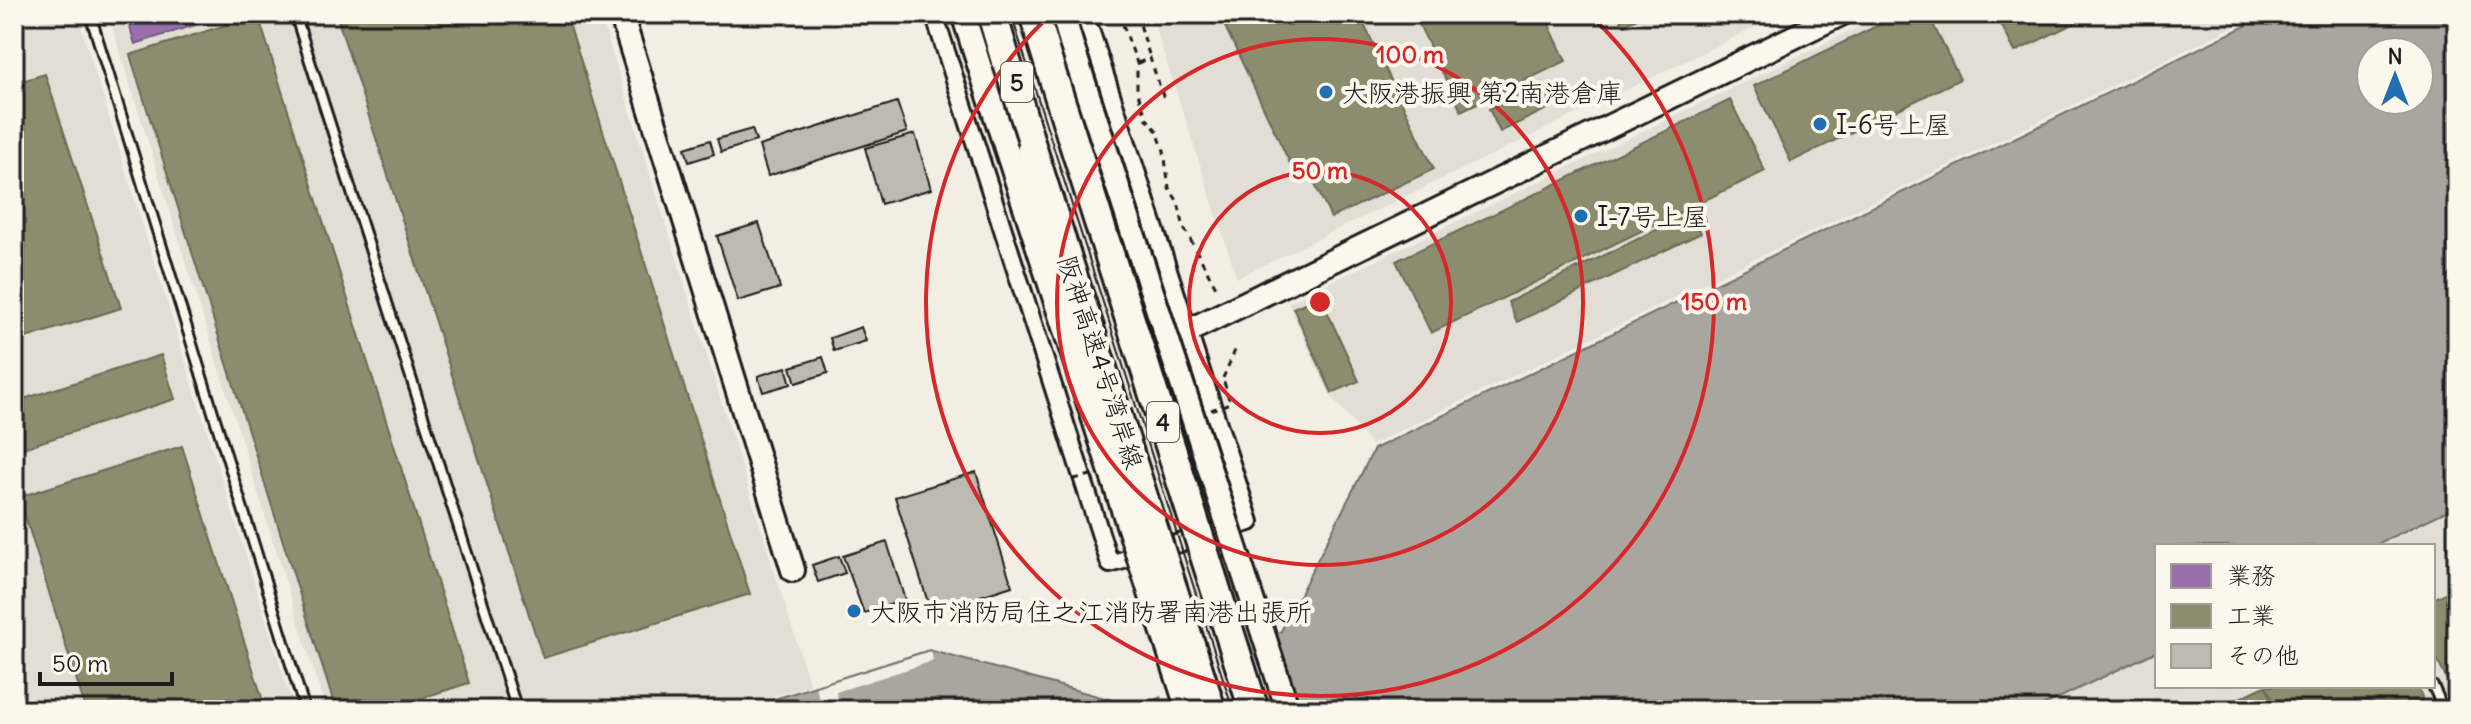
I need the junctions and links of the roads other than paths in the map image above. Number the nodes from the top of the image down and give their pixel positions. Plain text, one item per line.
1 (90, 14) edge
2 (295, 14) edge
3 (621, 14) edge
4 (934, 14) edge
5 (963, 14) edge
6 (992, 14) edge
7 (1003, 14) edge
8 (1034, 14) edge
9 (1041, 14) edge
10 (1063, 14) edge
11 (1085, 14) edge
12 (1841, 14) edge
13 (1071, 134) junction
14 (1032, 149) junction
15 (1190, 330) junction
16 (793, 570) dead end
17 (2434, 688) edge
18 (305, 710) edge
19 (517, 710) edge
20 (1188, 710) edge
21 (1211, 710) edge
22 (1254, 710) edge
23 (1288, 710) edge
24 (2444, 710) edge

1 - 18 lane
2 - 19 lane
3 - 16 street
4 - 15 street
5 - 20 street, bridge
6 - 14 highway, 阪神高速4号湾岸線 / 4
7 - 14 highway, 5
8 - 13 highway, 5
9 - 13 highway, 阪神高速4号湾岸線 / 4
10 - 23 street, bridge
11 - 15 street
12 - 15 street
13 - 22 highway, 阪神高速4号湾岸線 / 4, bridge
14 - 21 highway, 阪神高速4号湾岸線 / 4, bridge
17 - 24 lane

